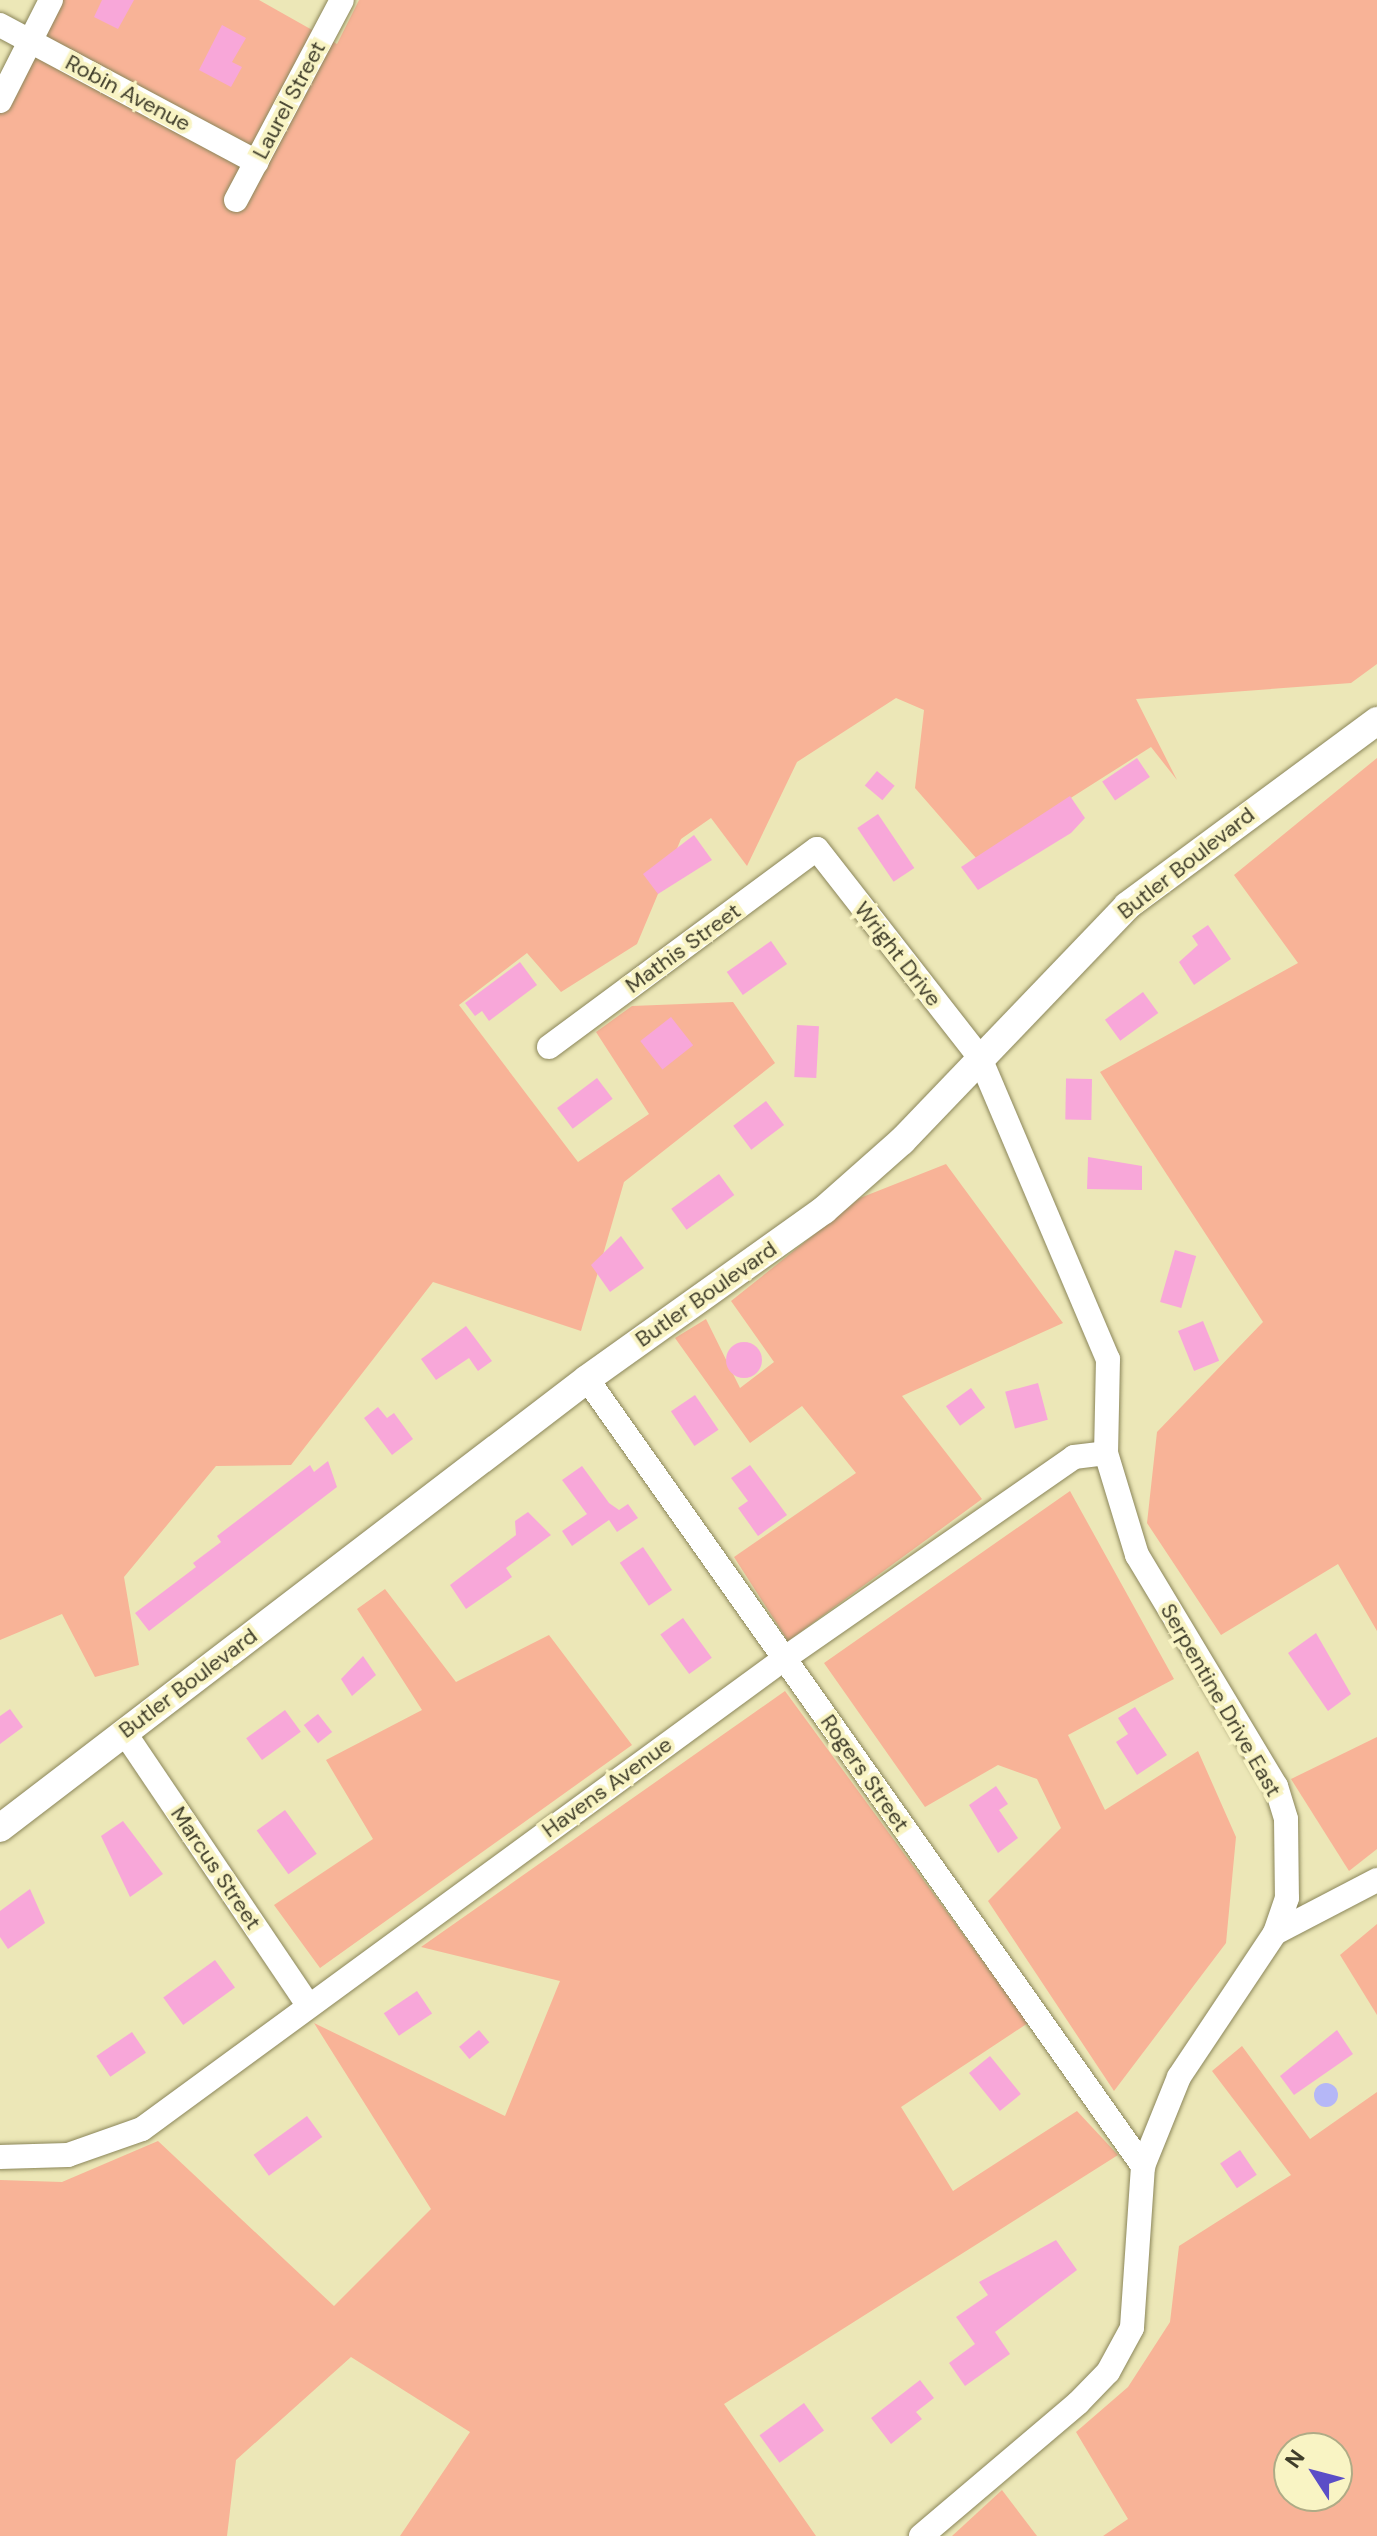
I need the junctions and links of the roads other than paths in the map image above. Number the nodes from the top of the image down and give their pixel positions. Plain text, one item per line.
1 (51, 0) edge
2 (342, 0) edge
3 (0, 25) edge
4 (30, 41) junction
5 (0, 101) edge
6 (257, 162) junction
7 (236, 200) dead end
8 (1377, 721) edge
9 (817, 849) joint
10 (549, 1047) dead end
11 (980, 1058) junction
12 (587, 1379) junction
13 (1106, 1453) junction
14 (785, 1658) junction
15 (124, 1732) junction
16 (0, 1828) edge
17 (1377, 1880) edge
18 (1275, 1933) junction
19 (308, 2005) junction
20 (0, 2157) edge
21 (1143, 2166) junction
22 (921, 2536) edge

1 - 4 street
2 - 6 street, Laurel Street
3 - 4 street, Robin Avenue
4 - 5 street
4 - 6 street, Robin Avenue
6 - 7 street, Laurel Street
8 - 11 street, Butler Boulevard
9 - 10 street, Mathis Street
9 - 11 street, Wright Drive
11 - 12 street, Butler Boulevard
11 - 13 street, Serpentine Drive East
12 - 14 street, Rogers Street
12 - 15 street, Butler Boulevard
13 - 14 street, Havens Avenue
13 - 18 street, Serpentine Drive East
14 - 19 street, Havens Avenue
14 - 21 street, Rogers Street
15 - 16 street, Butler Boulevard
15 - 19 street, Marcus Street
17 - 18 street
18 - 21 street, Serpentine Drive East
19 - 20 street, Havens Avenue
21 - 22 street, Serpentine Drive East

